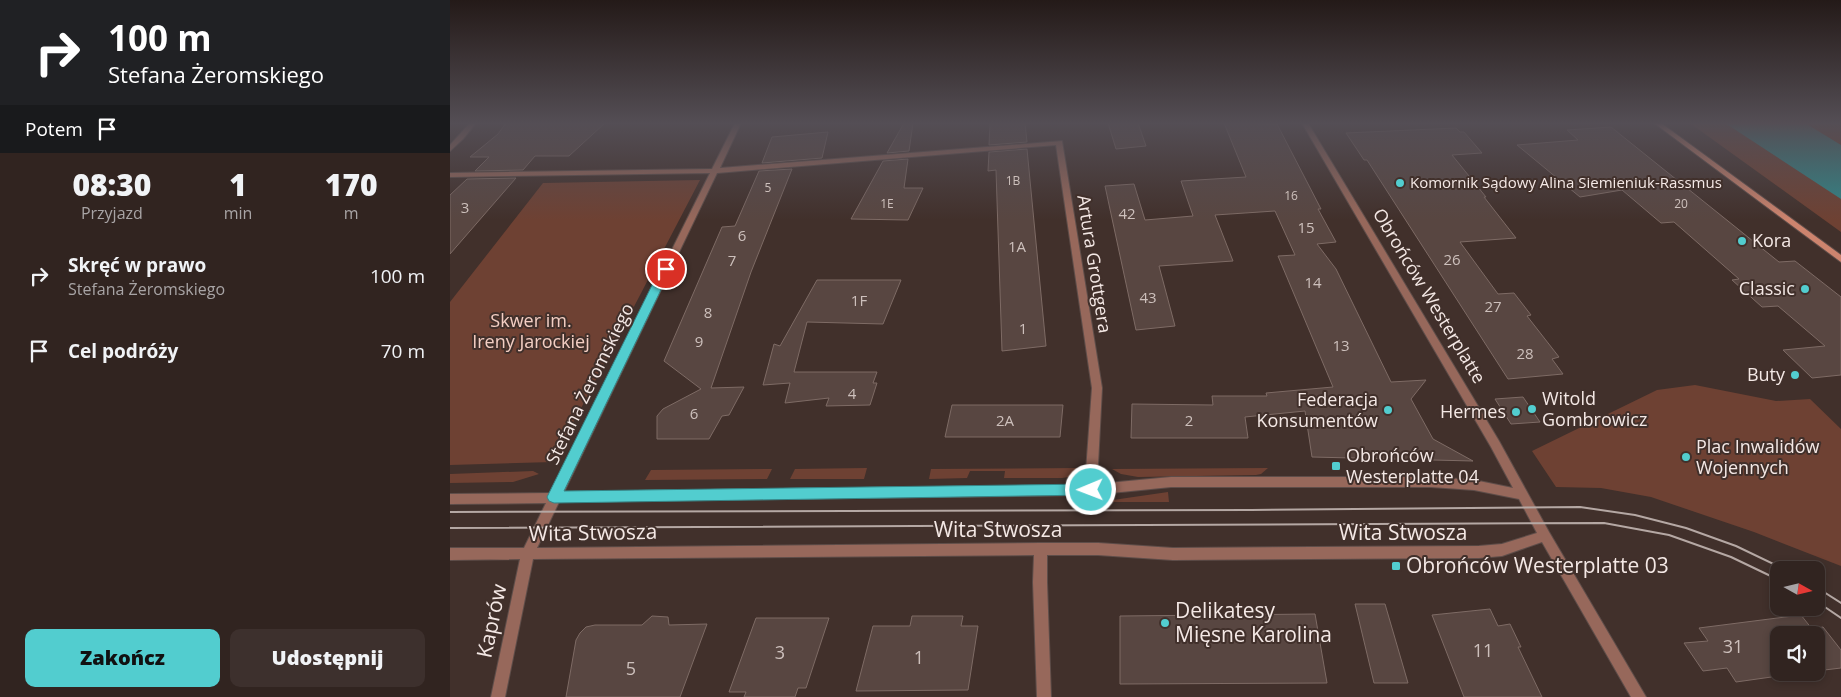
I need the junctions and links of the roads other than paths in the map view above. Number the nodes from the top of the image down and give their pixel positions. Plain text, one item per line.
1 (721, 156) edge
2 (904, 156) edge
3 (1061, 156) edge
4 (1323, 156) edge
5 (1701, 156) edge
6 (713, 171) junction
7 (450, 175) edge
8 (1841, 259) edge
9 (1091, 490) junction
10 (1522, 495) junction
11 (554, 497) junction
12 (450, 499) edge
13 (1545, 536) junction
14 (1042, 549) junction
15 (450, 554) edge
16 (528, 554) junction
17 (498, 697) edge
18 (1044, 697) edge
19 (1639, 697) edge

1 - 6 street, Stefana Żeromskiego
2 - 6 street, Artura Grottgera
3 - 9 street, Artura Grottgera
4 - 10 street, Obrońców Westerplatte
5 - 8 main road
6 - 7 street, Artura Grottgera
6 - 11 street, Stefana Żeromskiego
9 - 10 street, Wita Stwosza
9 - 11 street, Wita Stwosza
10 - 13 street, Obrońców Westerplatte
11 - 12 street, Wita Stwosza
11 - 16 street, Stefana Żeromskiego
13 - 14 street, Wita Stwosza
13 - 19 street, Obrońców Westerplatte
14 - 16 street, Wita Stwosza
14 - 18 street
15 - 16 street, Wita Stwosza
16 - 17 street, Kaprów

